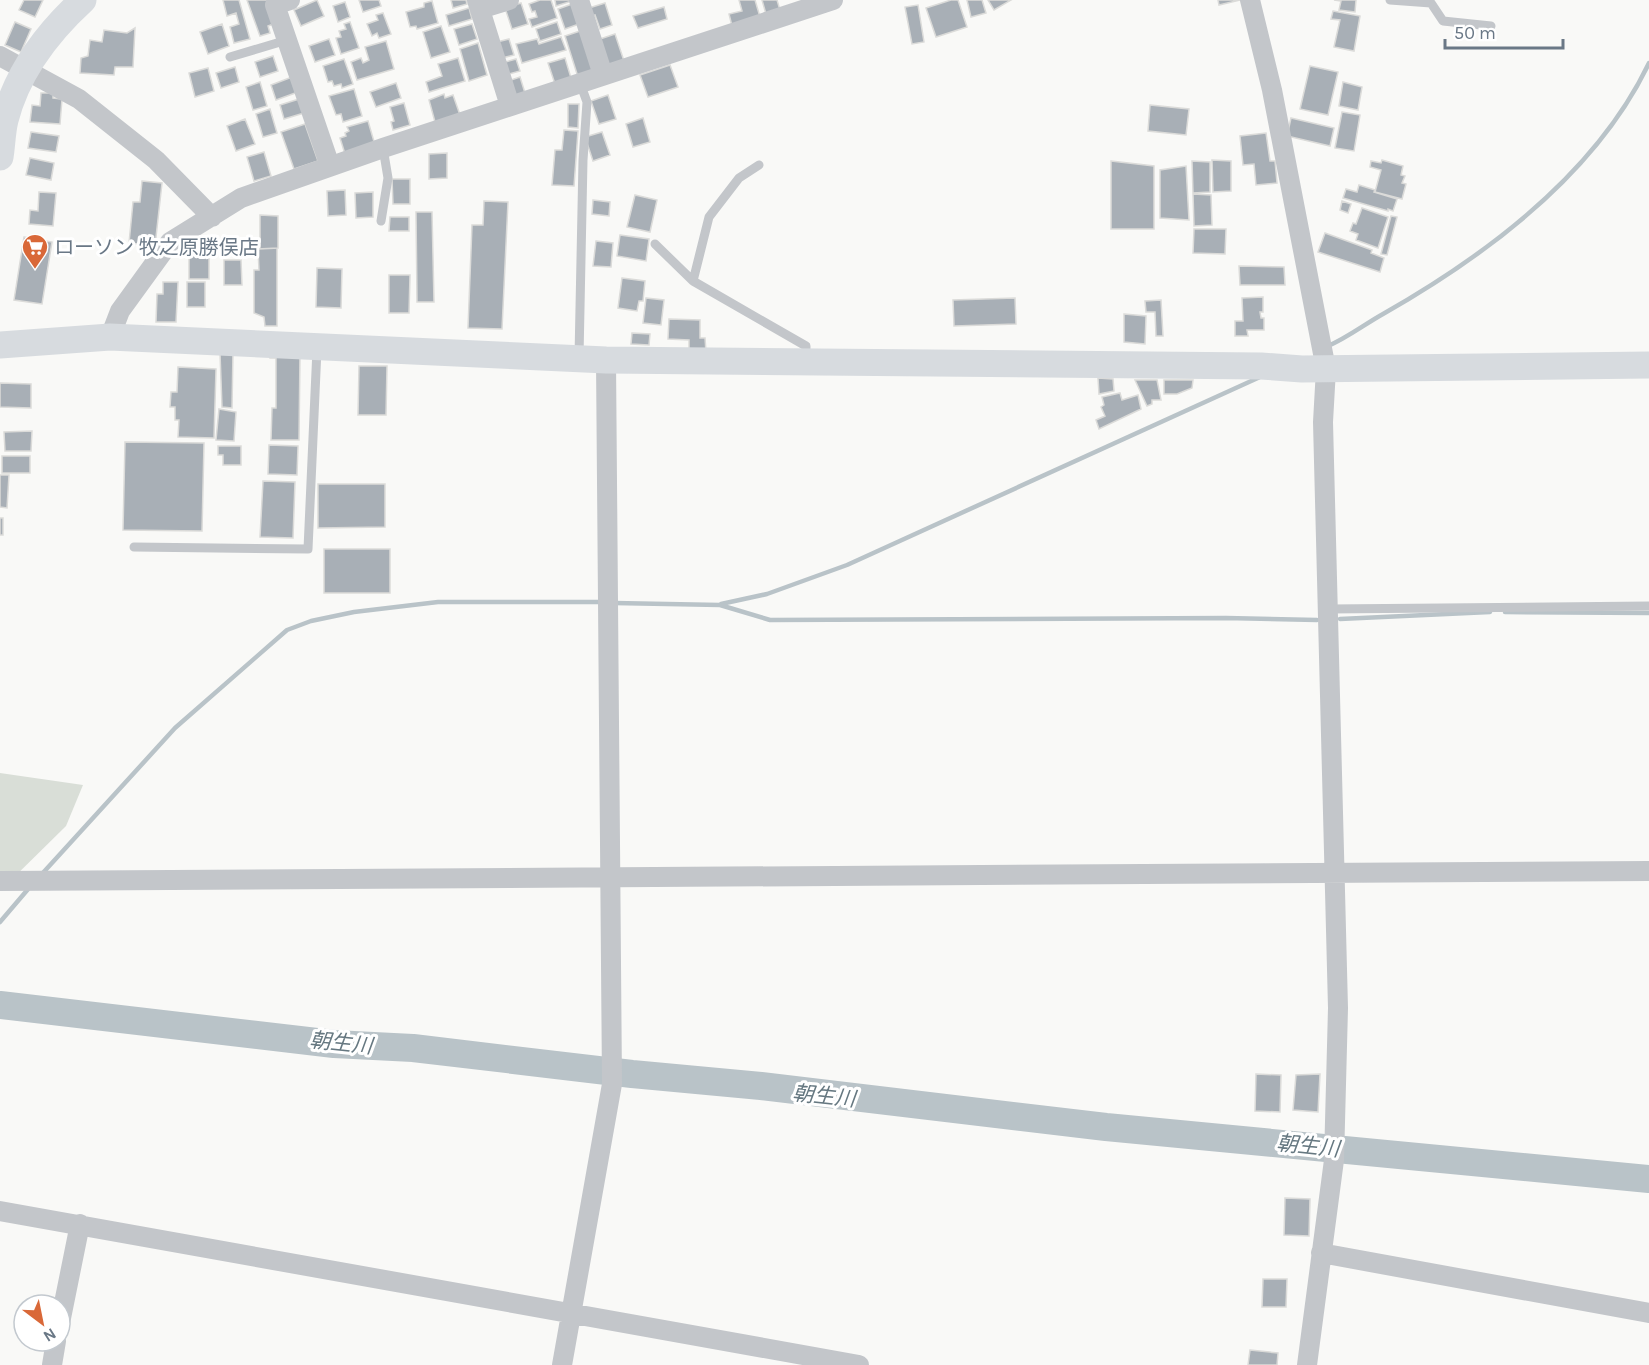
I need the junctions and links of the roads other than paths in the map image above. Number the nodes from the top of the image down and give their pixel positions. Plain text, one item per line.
1 (83, 0) edge
2 (290, 0) edge
3 (509, 0) edge
4 (579, 0) edge
5 (832, 0) edge
6 (1251, 0) edge
7 (1390, 0) edge
8 (478, 5) edge
9 (791, 6) edge
10 (1491, 26) dead end
11 (287, 40) junction
12 (0, 56) edge
13 (230, 57) dead end
14 (25, 68) junction
15 (603, 75) junction
16 (580, 83) junction
17 (510, 106) junction
18 (383, 148) junction
19 (0, 157) edge
20 (759, 165) dead end
21 (330, 166) junction
22 (212, 217) junction
23 (381, 221) dead end
24 (655, 244) dead end
25 (693, 281) junction
26 (110, 337) junction
27 (0, 345) edge
28 (317, 346) junction
29 (579, 359) junction
30 (606, 360) junction
31 (807, 362) junction
32 (1325, 364) junction
33 (1649, 365) edge
34 (134, 547) dead end
35 (1649, 606) edge
36 (1329, 609) junction
37 (1649, 871) edge
38 (1333, 874) junction
39 (611, 876) junction
40 (0, 881) edge
41 (0, 1210) edge
42 (80, 1224) junction
43 (1321, 1253) junction
44 (66, 1293) edge
45 (572, 1313) junction
46 (1649, 1313) edge
47 (562, 1365) edge
48 (859, 1365) edge
49 (1307, 1365) edge

1 - 14 street
2 - 11 street
3 - 8 street
4 - 15 street
5 - 9 street
6 - 32 street
7 - 10 lane
8 - 17 street
9 - 15 street
11 - 13 lane
11 - 21 street
12 - 14 street
14 - 19 street
14 - 22 street
15 - 16 street
16 - 17 street
16 - 29 lane
17 - 18 street
18 - 21 street
18 - 23 lane
20 - 25 lane
21 - 22 street
22 - 26 street
24 - 25 lane
25 - 31 lane
26 - 27 street
26 - 28 street
28 - 29 street
28 - 34 lane
29 - 30 street
30 - 31 street
30 - 39 street
31 - 32 street
32 - 33 street
32 - 36 street
35 - 36 lane
36 - 38 street
37 - 38 street
38 - 39 street
38 - 43 street
39 - 40 street
39 - 45 street
41 - 42 street
42 - 44 street
42 - 45 street
43 - 46 street
43 - 49 street
45 - 47 street
45 - 48 street

